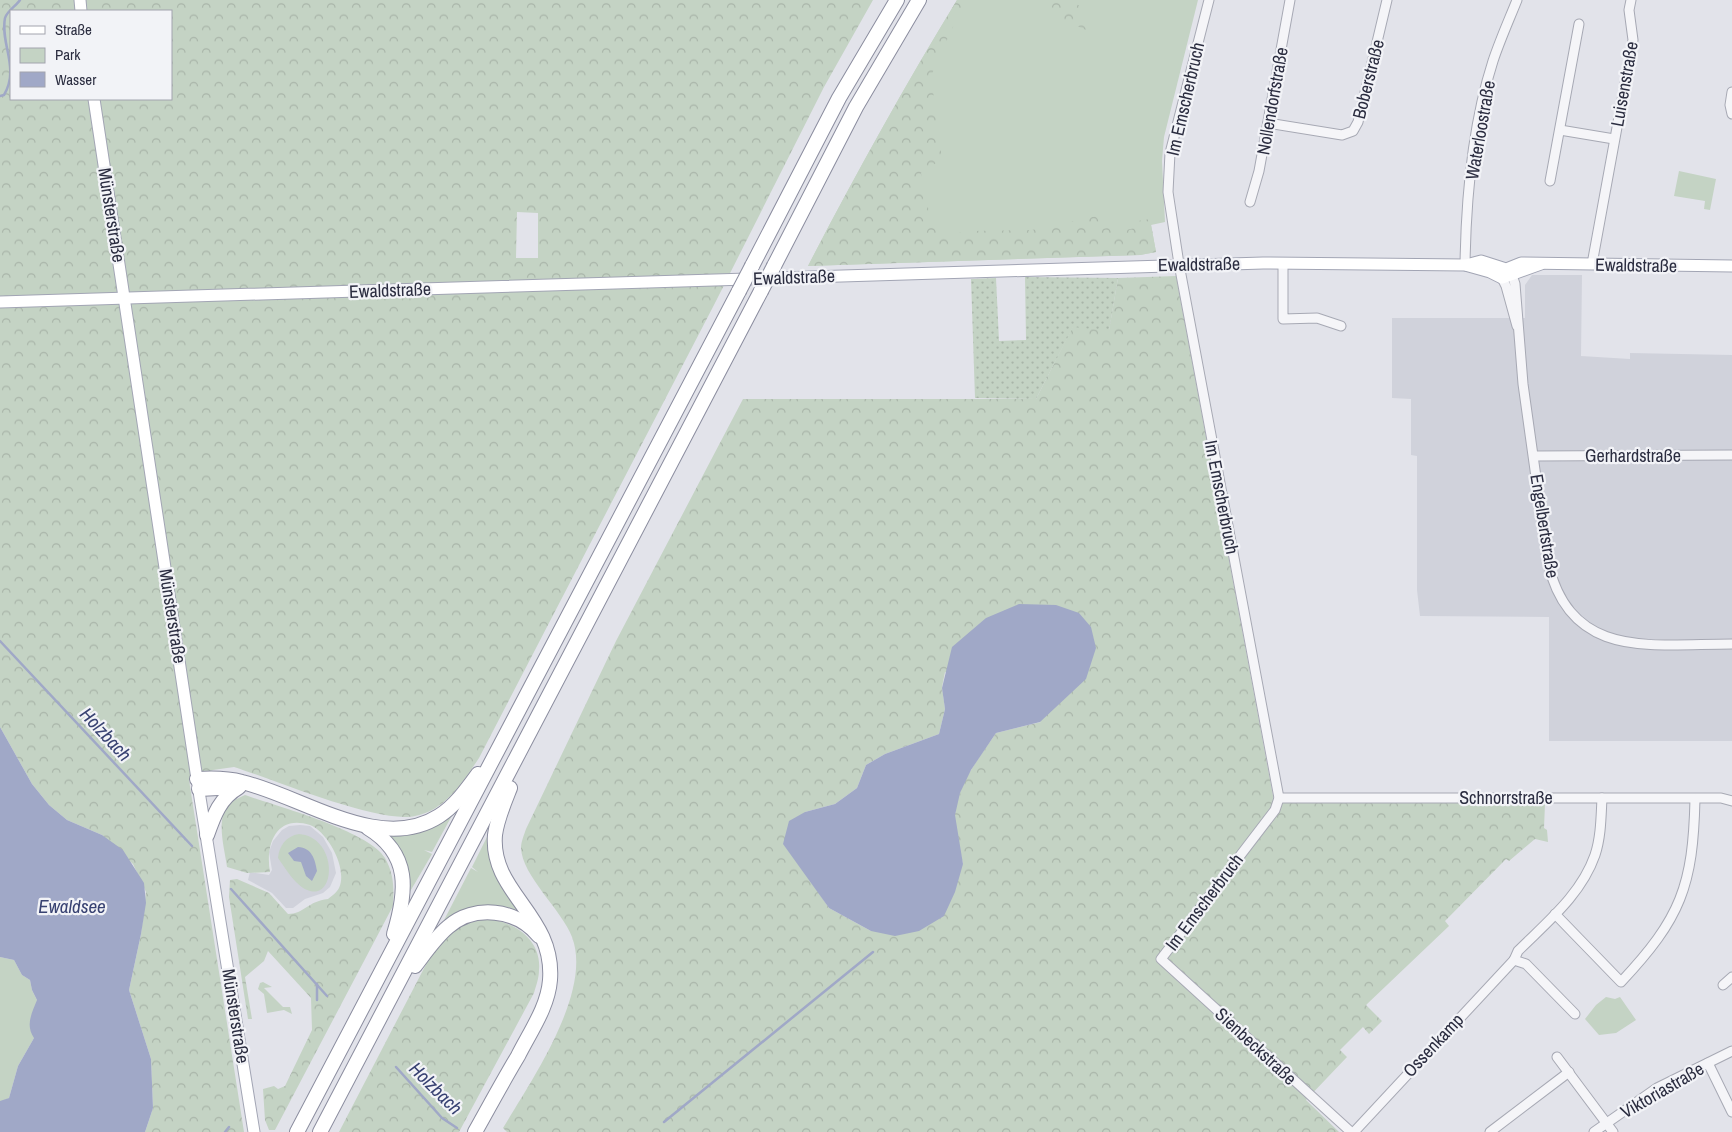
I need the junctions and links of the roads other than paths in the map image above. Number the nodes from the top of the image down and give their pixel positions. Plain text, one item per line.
1 (896, 0) edge
2 (919, 0) edge
3 (1209, 0) edge
4 (1290, 0) edge
5 (1388, 0) edge
6 (1517, 0) edge
7 (1631, 0) edge
8 (1579, 24) dead end
9 (1732, 92) edge
10 (94, 100) edge
11 (1732, 114) edge
12 (1268, 123) junction
13 (1560, 130) junction
14 (1614, 139) junction
15 (1550, 182) dead end
16 (1250, 202) dead end
17 (1283, 263) junction
18 (1179, 264) junction
19 (1592, 264) junction
20 (1464, 265) junction
21 (1732, 266) edge
22 (1507, 274) junction
23 (124, 299) junction
24 (0, 302) edge
25 (1341, 326) dead end
26 (1732, 455) edge
27 (1534, 456) junction
28 (1732, 644) edge
29 (534, 725) junction
30 (504, 740) junction
31 (198, 784) junction
32 (239, 787) junction
33 (272, 793) junction
34 (1279, 798) junction
35 (1602, 798) junction
36 (1695, 798) junction
37 (1732, 801) edge
38 (361, 824) junction
39 (207, 835) junction
40 (1555, 914) junction
41 (546, 945) junction
42 (1161, 959) joint
43 (1514, 960) junction
44 (384, 967) junction
45 (1732, 977) edge
46 (1722, 985) dead end
47 (392, 997) junction
48 (1575, 1014) dead end
49 (1732, 1051) edge
50 (1557, 1058) dead end
51 (1708, 1063) junction
52 (1569, 1072) junction
53 (1732, 1112) edge
54 (1607, 1122) junction
55 (254, 1132) edge
56 (297, 1132) edge
57 (320, 1132) edge
58 (475, 1132) edge
59 (1352, 1132) edge
60 (1490, 1132) edge
61 (1594, 1132) edge
62 (1613, 1132) edge

1 - 30 highway, bridge
2 - 29 highway, bridge
3 - 18 street, Im Emscherbruch
4 - 12 street, Nollendorfstraße
5 - 12 street, Boberstraße
6 - 20 street, Waterloostraße
7 - 14 street, Luisenstraße
8 - 13 street
9 - 11 street
10 - 23 main road, Münsterstraße
12 - 16 street, Nollendorfstraße
13 - 14 street, Luisenstraße
13 - 15 street
14 - 19 street, Luisenstraße
17 - 18 main road, Ewaldstraße
17 - 20 main road, Ewaldstraße
17 - 25 street
18 - 23 main road, Ewaldstraße
18 - 34 street, Im Emscherbruch
19 - 21 main road, Ewaldstraße
19 - 22 main road, Ewaldstraße
20 - 22 main road, Ewaldstraße
22 - 27 street, Engelbertstraße
23 - 24 main road, Ewaldstraße
23 - 31 main road, Münsterstraße
26 - 27 street, Gerhardstraße
27 - 28 street, Engelbertstraße
29 - 41 highway
29 - 47 highway
30 - 38 highway
30 - 44 highway
31 - 32 highway
31 - 33 highway
31 - 39 main road, Münsterstraße
32 - 33 highway
32 - 39 highway
33 - 38 highway
34 - 35 street, Schnorrstraße
34 - 42 street, Im Emscherbruch
35 - 36 street, Schnorrstraße
35 - 40 street, Ossenkamp
36 - 37 street, Schnorrstraße
36 - 40 street
38 - 44 highway
39 - 55 main road, Münsterstraße
40 - 43 street, Ossenkamp
41 - 47 highway
41 - 58 highway
42 - 59 street, Sienbeckstraße
43 - 48 street
43 - 59 street, Ossenkamp
44 - 56 highway
45 - 46 street
47 - 57 highway
49 - 51 street, Viktoriastraße
50 - 52 street
51 - 53 street
51 - 54 street, Viktoriastraße
52 - 54 street
52 - 60 street
54 - 61 street, Viktoriastraße
54 - 62 street

